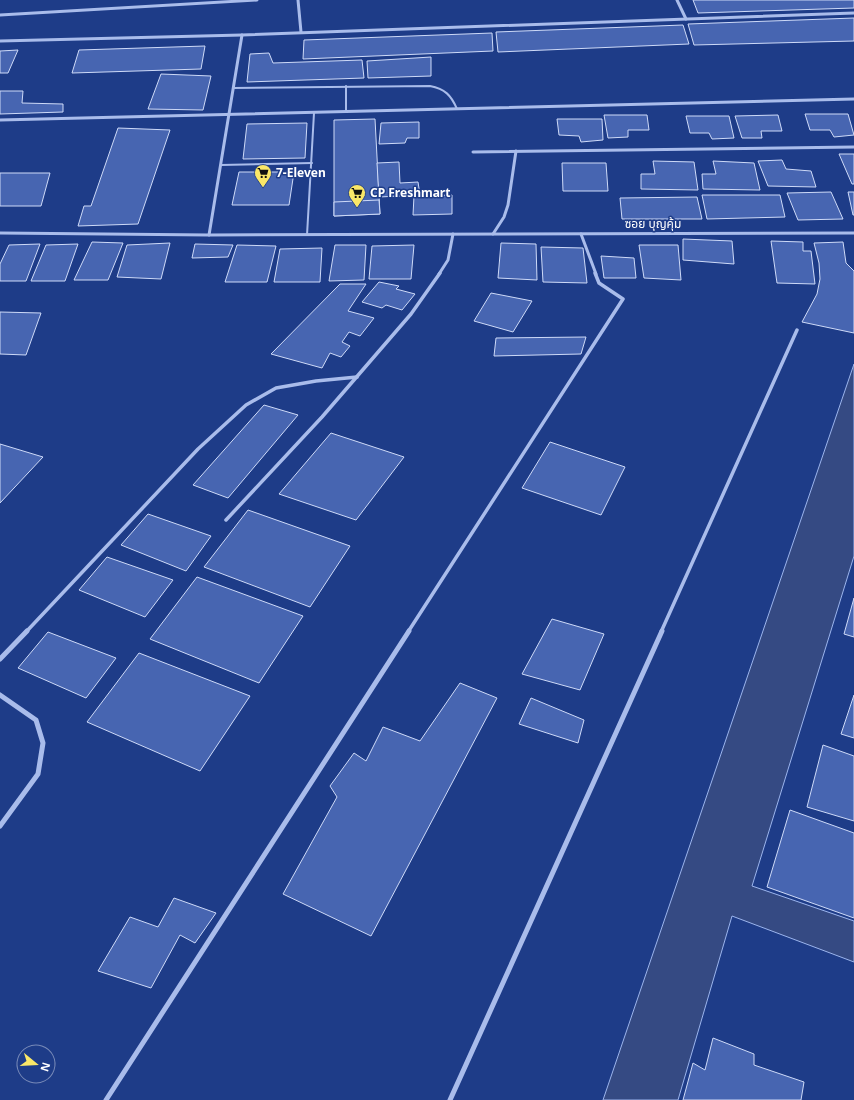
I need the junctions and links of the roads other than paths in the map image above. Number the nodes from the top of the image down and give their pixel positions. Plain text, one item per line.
1 (257, 0) edge
2 (298, 0) edge
3 (677, 0) edge
4 (854, 13) edge
5 (0, 15) edge
6 (686, 19) junction
7 (302, 32) junction
8 (242, 35) junction
9 (0, 41) edge
10 (346, 86) junction
11 (233, 88) junction
12 (854, 99) edge
13 (457, 109) junction
14 (346, 112) junction
15 (314, 113) junction
16 (228, 115) junction
17 (0, 120) edge
18 (854, 146) edge
19 (516, 151) junction
20 (473, 152) dead end
21 (312, 163) junction
22 (221, 166) junction
23 (854, 232) edge
24 (0, 233) edge
25 (307, 234) junction
26 (453, 234) junction
27 (493, 234) junction
28 (581, 234) junction
29 (208, 235) junction
30 (797, 330) dead end
31 (357, 377) junction
32 (226, 520) dead end
33 (0, 659) edge
34 (0, 695) edge
35 (0, 826) edge
36 (106, 1100) edge
37 (450, 1100) edge

1 - 5 street
2 - 7 street
3 - 6 street
4 - 6 street
6 - 7 street
7 - 8 street
8 - 9 street
8 - 11 street
10 - 11 lane
10 - 13 lane
10 - 14 lane
11 - 16 street
12 - 13 street
13 - 14 street
14 - 15 street
15 - 16 street
15 - 21 lane
16 - 17 street
16 - 22 street
18 - 19 street
19 - 20 street
19 - 27 street
21 - 22 lane
21 - 25 lane
22 - 29 street
23 - 28 street, ซอย บุญคุ้ม
24 - 29 street, ซอย บุญคุ้ม
25 - 26 street, ซอย บุญคุ้ม
25 - 29 street, ซอย บุญคุ้ม
26 - 27 street, ซอย บุญคุ้ม
26 - 31 street
27 - 28 street, ซอย บุญคุ้ม
28 - 36 street
30 - 37 street
31 - 32 street
31 - 33 street
34 - 35 street

